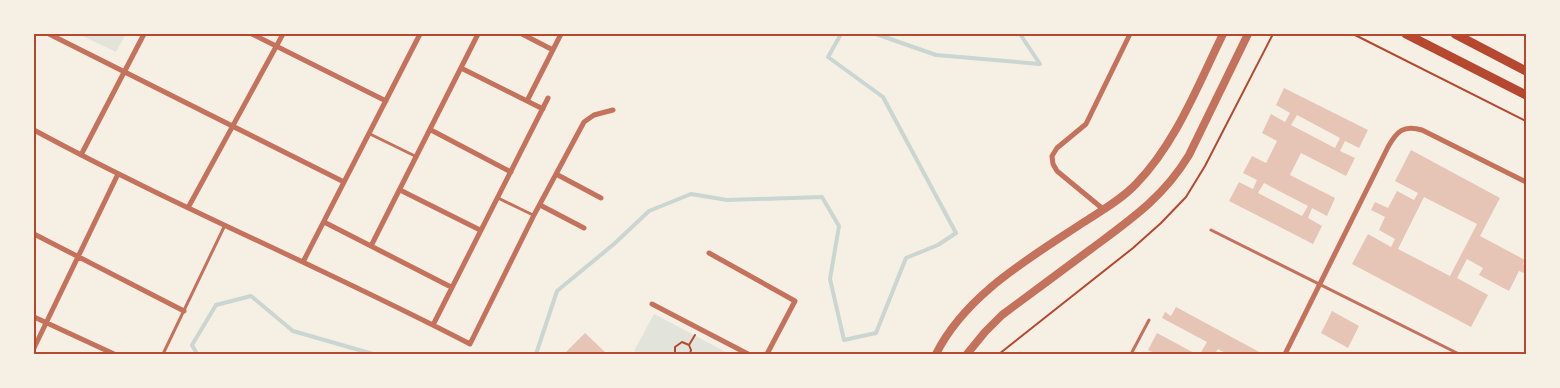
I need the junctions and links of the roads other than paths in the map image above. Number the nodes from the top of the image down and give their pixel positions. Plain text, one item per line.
1 (49, 34) edge
2 (144, 34) edge
3 (252, 34) edge
4 (283, 34) edge
5 (420, 34) edge
6 (478, 34) edge
7 (522, 34) edge
8 (561, 34) edge
9 (1130, 34) edge
10 (1223, 34) edge
11 (1248, 34) edge
12 (1406, 34) edge
13 (1455, 34) edge
14 (276, 46) junction
15 (553, 50) junction
16 (461, 68) junction
17 (1526, 71) edge
18 (124, 73) junction
19 (1526, 95) edge
20 (548, 98) dead end
21 (386, 101) junction
22 (527, 101) junction
23 (543, 109) junction
24 (613, 110) dead end
25 (232, 127) junction
26 (34, 130) edge
27 (431, 130) junction
28 (370, 134) junction
29 (81, 155) junction
30 (417, 157) junction
31 (511, 172) junction
32 (118, 174) junction
33 (556, 174) junction
34 (344, 182) junction
35 (1526, 182) edge
36 (400, 190) junction
37 (498, 198) junction
38 (601, 198) dead end
39 (540, 205) junction
40 (189, 206) junction
41 (1103, 209) junction
42 (534, 215) junction
43 (324, 222) junction
44 (225, 225) junction
45 (584, 228) dead end
46 (480, 230) junction
47 (1211, 230) dead end
48 (34, 234) edge
49 (371, 246) junction
50 (709, 253) dead end
51 (78, 256) junction
52 (303, 262) junction
53 (1320, 286) junction
54 (451, 287) junction
55 (652, 304) dead end
56 (184, 311) junction
57 (34, 318) edge
58 (1149, 320) dead end
59 (47, 323) junction
60 (433, 324) junction
61 (34, 348) edge
62 (740, 352) edge
63 (114, 354) edge
64 (163, 354) edge
65 (748, 354) edge
66 (767, 354) edge
67 (936, 354) edge
68 (967, 354) edge
69 (1131, 354) edge
70 (1284, 354) edge
71 (1459, 354) edge

1 - 18 street
2 - 18 street
3 - 14 street
4 - 14 street
5 - 21 street
6 - 16 street
7 - 15 street
8 - 15 street
9 - 41 street
10 - 41 street
11 - 68 street
12 - 19 main road
13 - 17 main road
14 - 21 street
14 - 25 street
15 - 22 street
16 - 22 street
16 - 27 street
18 - 25 street
18 - 29 street
20 - 23 street
21 - 28 street
22 - 23 street
23 - 31 street
24 - 33 street
25 - 34 street
25 - 40 street
26 - 29 street
27 - 30 street
27 - 31 street
28 - 30 lane
28 - 34 street
29 - 32 street
30 - 36 street
31 - 37 street
32 - 40 street
32 - 51 street
33 - 38 street
33 - 39 street
34 - 43 street
35 - 53 street
36 - 46 street
36 - 49 street
37 - 42 lane
37 - 46 street
39 - 42 street
39 - 45 street
40 - 44 street
41 - 67 street
42 - 60 street
43 - 49 street
43 - 52 street
44 - 52 street
44 - 56 lane
46 - 54 street
47 - 53 lane
48 - 51 street
49 - 54 street
50 - 66 street
51 - 56 street
51 - 59 street
52 - 60 street
53 - 70 street
53 - 71 lane
54 - 60 street
55 - 62 street
56 - 64 lane
57 - 59 street
58 - 69 lane
59 - 61 street
59 - 63 street
62 - 65 street

